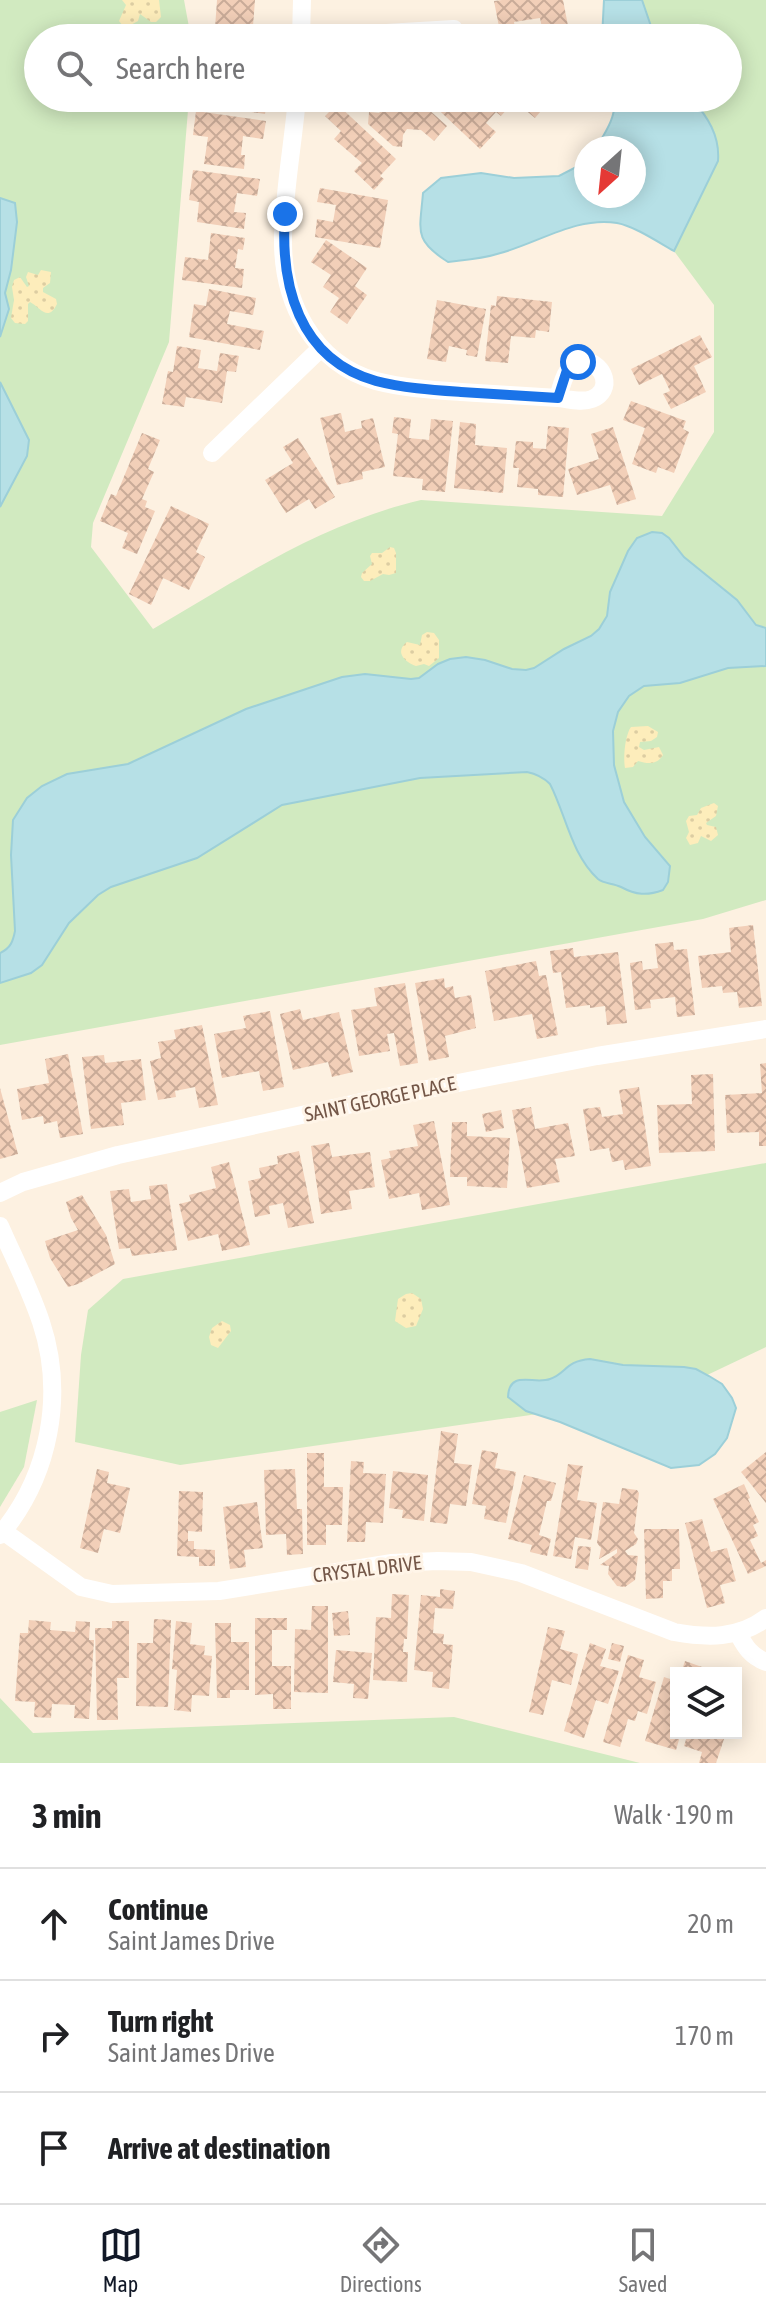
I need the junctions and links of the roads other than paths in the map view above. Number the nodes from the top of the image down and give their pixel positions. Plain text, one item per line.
1 (302, 0) edge
2 (301, 24) edge
3 (296, 112) edge
4 (321, 348) junction
5 (558, 398) dead end
6 (212, 453) dead end
7 (766, 1029) edge
8 (0, 1193) edge
9 (0, 1226) edge
10 (2, 1533) edge
11 (766, 1618) edge
12 (738, 1633) junction
13 (766, 1662) edge

1 - 2 street
3 - 4 street
4 - 5 street
4 - 6 street
7 - 8 street, SAINT GEORGE PLACE
9 - 10 street
10 - 12 street, CRYSTAL DRIVE
11 - 12 street, CRYSTAL DRIVE
12 - 13 street

